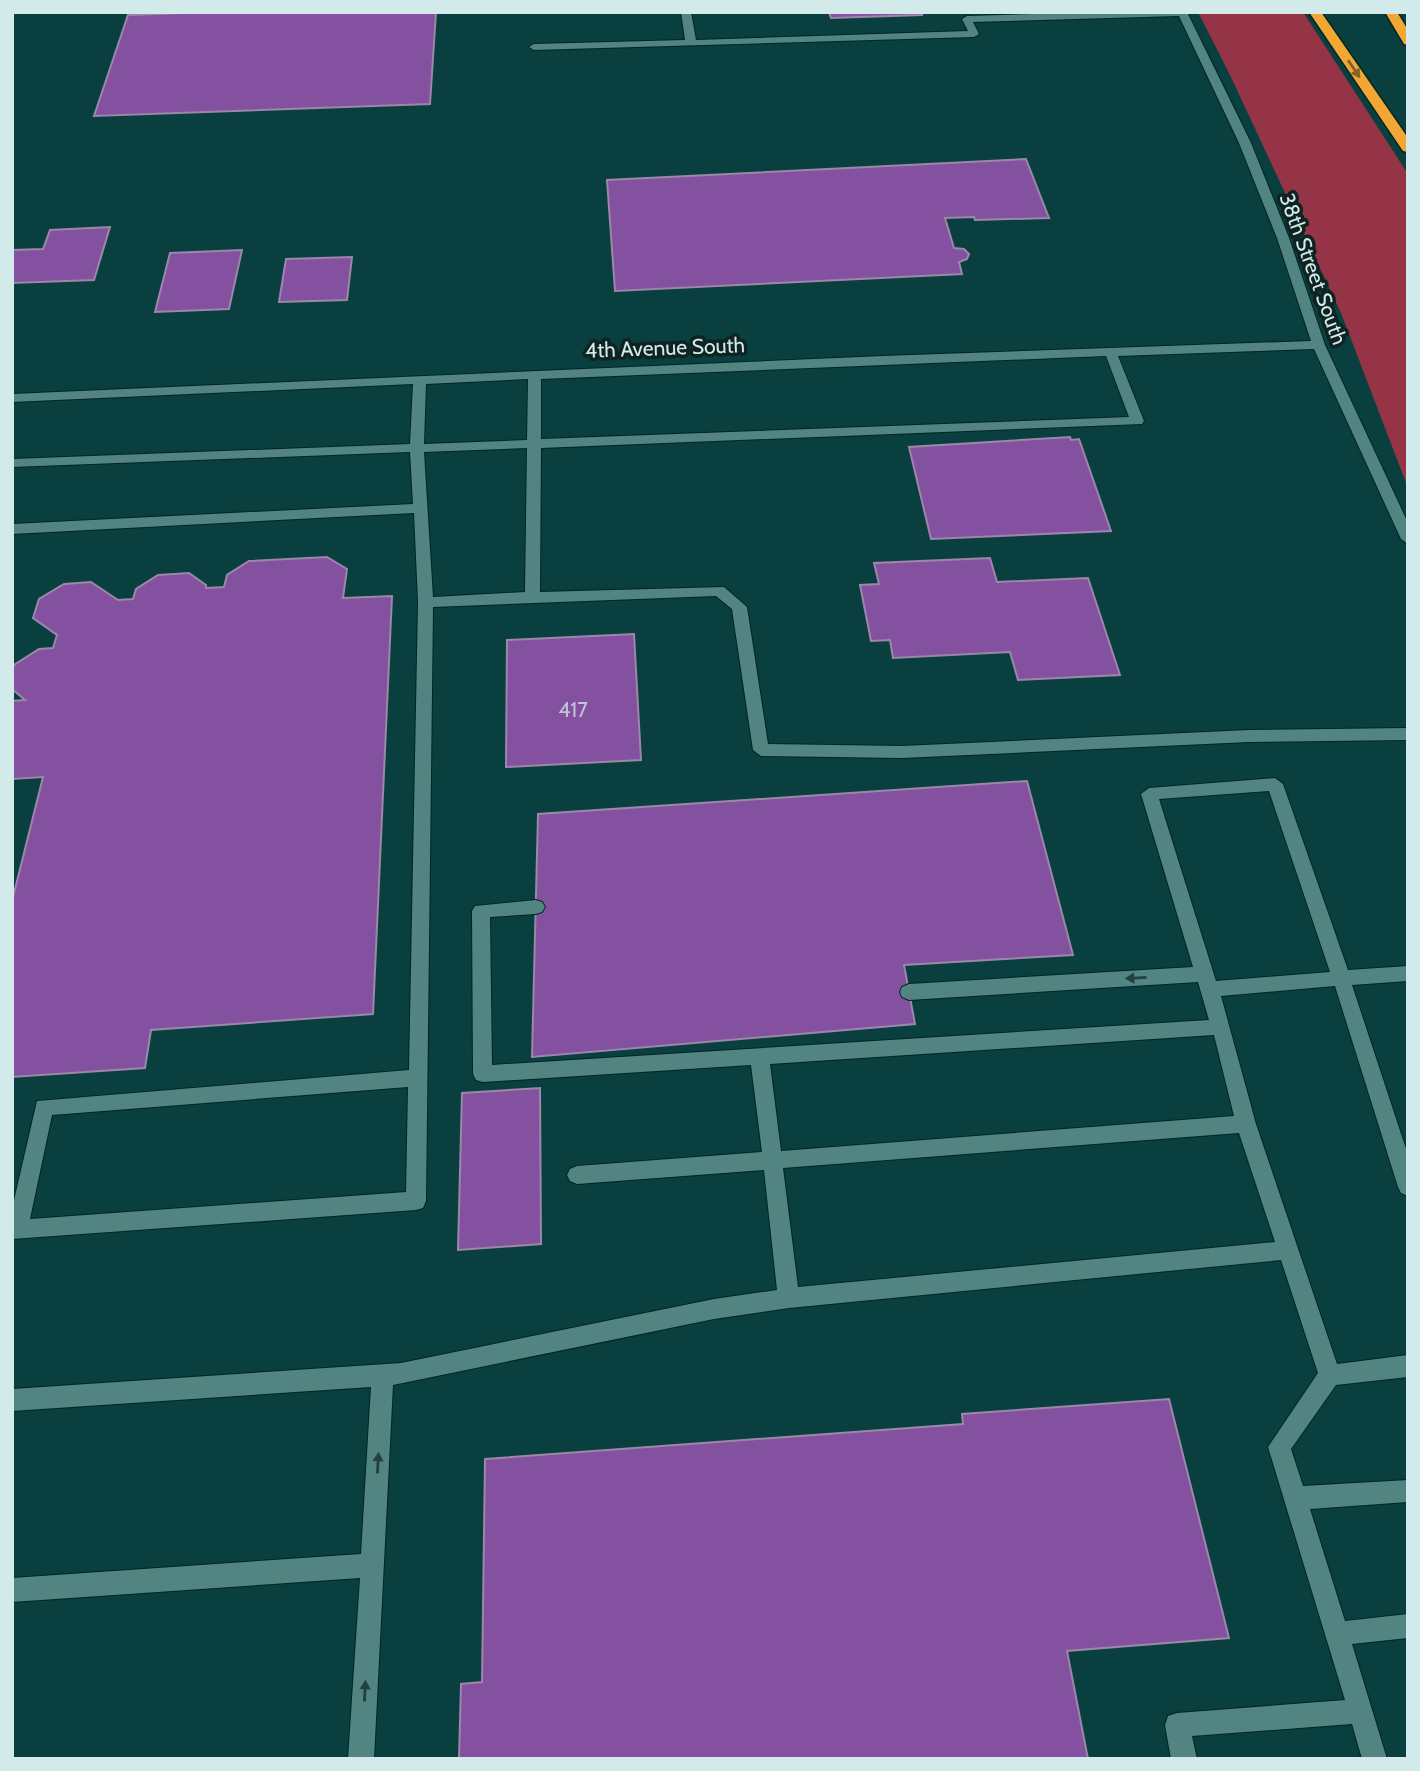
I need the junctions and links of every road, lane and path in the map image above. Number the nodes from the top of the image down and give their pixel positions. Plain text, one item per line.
1 (686, 12) edge
2 (1315, 12) edge
3 (1391, 12) edge
4 (1182, 13) edge
5 (1041, 15) edge
6 (1408, 41) edge
7 (691, 43) junction
8 (534, 47) dead end
9 (1408, 148) edge
10 (1319, 345) junction
11 (1110, 351) junction
12 (535, 375) junction
13 (420, 381) junction
14 (12, 398) edge
15 (536, 443) junction
16 (417, 448) junction
17 (12, 463) edge
18 (419, 508) junction
19 (12, 529) edge
20 (1408, 539) edge
21 (532, 597) junction
22 (426, 602) junction
23 (1408, 734) edge
24 (536, 907) dead end
25 (1408, 973) edge
26 (1342, 978) junction
27 (1206, 982) junction
28 (909, 992) dead end
29 (1221, 1027) junction
30 (760, 1057) junction
31 (417, 1078) junction
32 (1246, 1124) junction
33 (773, 1159) junction
34 (577, 1175) dead end
35 (1408, 1187) edge
36 (15, 1230) edge
37 (1289, 1250) junction
38 (789, 1298) junction
39 (1408, 1366) edge
40 (383, 1375) junction
41 (1330, 1375) junction
42 (12, 1400) edge
43 (1408, 1491) edge
44 (1295, 1498) junction
45 (372, 1565) junction
46 (12, 1590) edge
47 (1408, 1626) edge
48 (1337, 1634) junction
49 (1361, 1711) junction
50 (361, 1759) edge
51 (1184, 1759) edge
52 (1375, 1759) edge

1 - 7 street
2 -> 9 highway
3 - 6 highway
4 - 5 street
4 - 10 street, 38th Street South
5 - 7 street
7 - 8 street
10 - 11 street, 4th Avenue South
10 - 20 street, 38th Street South
11 - 12 street, 4th Avenue South
11 - 15 street
12 - 13 street, 4th Avenue South
12 - 15 street
13 - 14 street, 4th Avenue South
13 - 16 street
15 - 16 street
15 - 21 street
16 - 17 street
16 - 18 street
18 - 19 street
18 - 22 street
21 - 22 street
21 - 23 street
22 - 31 street
24 - 30 street
25 - 26 street
26 - 27 street
26 - 27 street
26 - 35 street
27 -> 28 street
27 - 29 street
29 - 30 street
29 - 32 street
30 - 33 street
31 - 36 street
31 - 36 street
32 - 33 street
32 - 37 street
33 - 34 street
33 - 38 street
37 - 38 street
37 - 41 street
38 - 40 street
39 - 41 street
40 - 42 street
45 -> 40 street
41 - 44 street
43 - 44 street
44 - 48 street
45 - 46 street
50 -> 45 street
47 - 48 street
48 - 49 street
49 - 51 street
49 - 52 street

